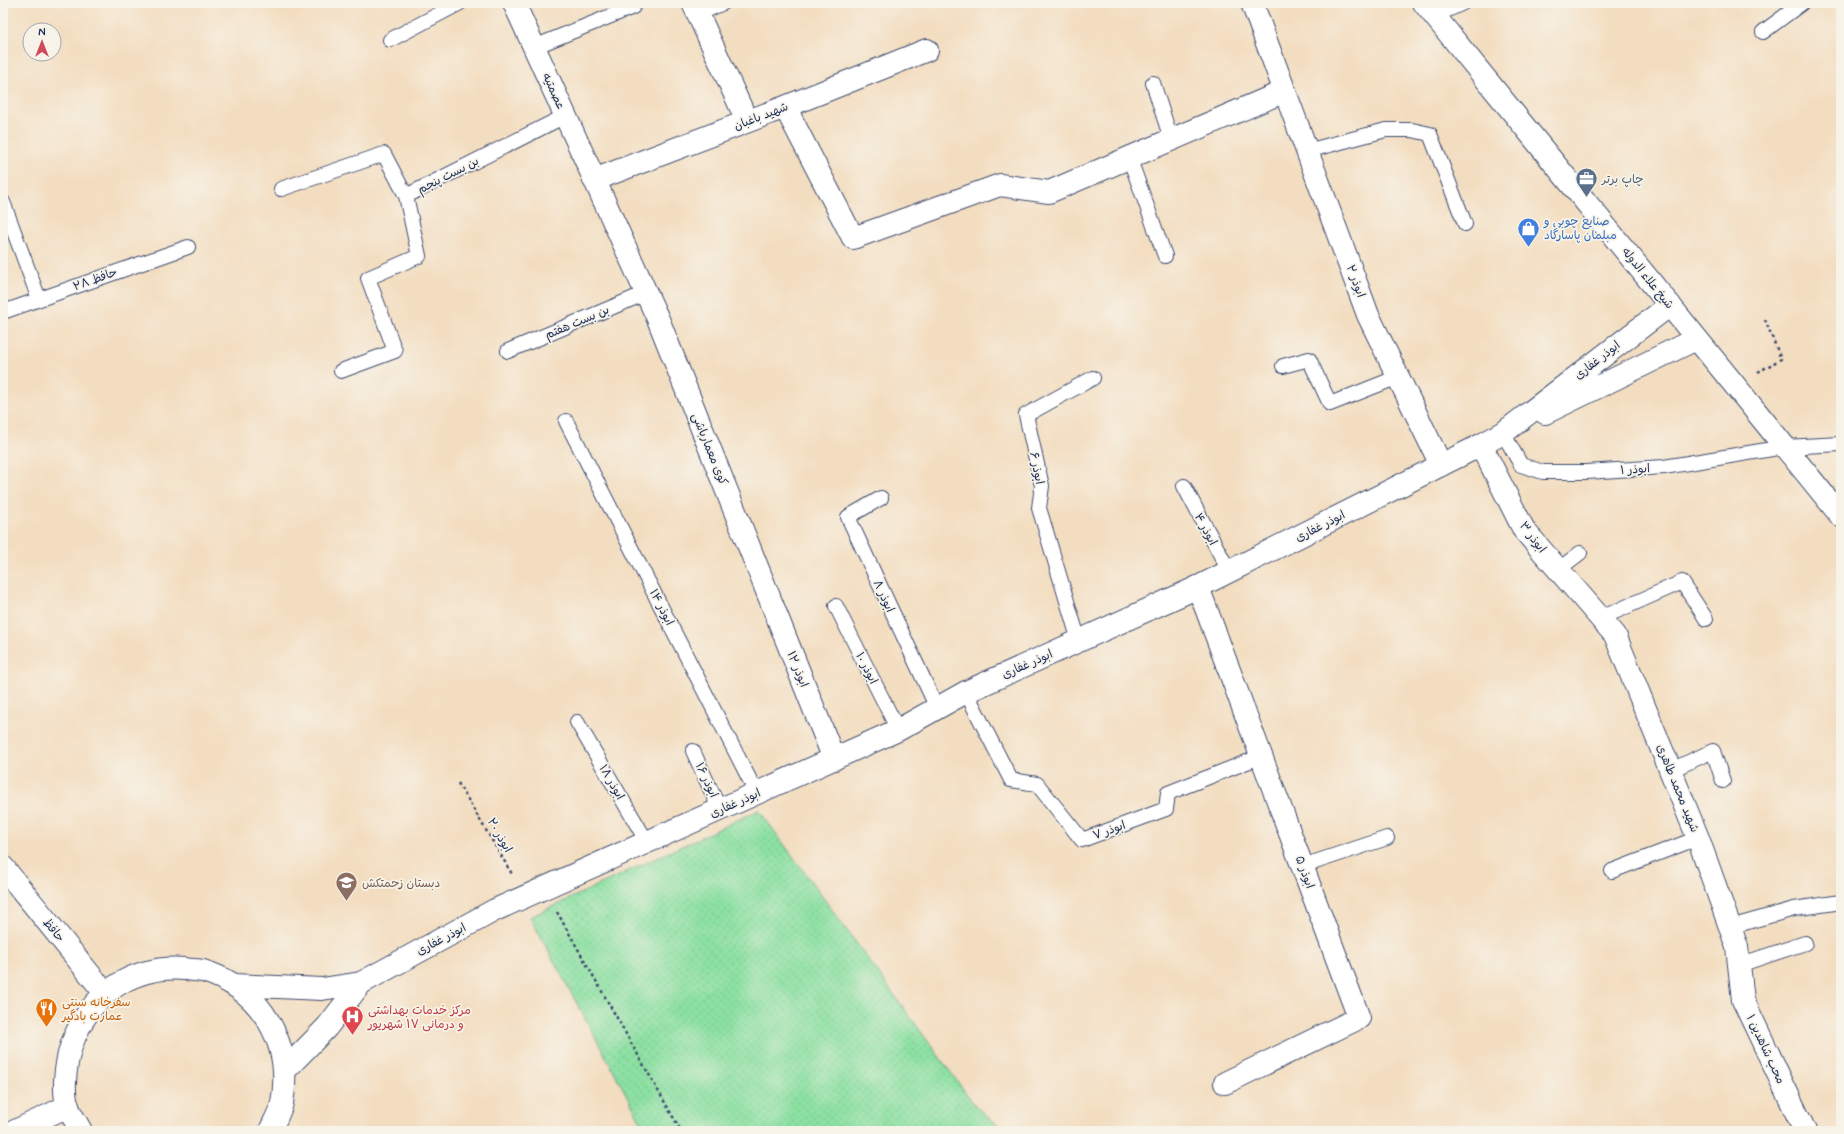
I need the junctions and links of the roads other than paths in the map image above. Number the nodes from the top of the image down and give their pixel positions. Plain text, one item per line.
1 (460, 3) edge
2 (514, 3) edge
3 (723, 3) edge
4 (1252, 3) edge
5 (1463, 3) edge
6 (1802, 3) edge
7 (633, 8) dead end
8 (696, 9) edge
9 (1429, 9) edge
10 (1763, 32) dead end
11 (390, 40) dead end
12 (534, 47) junction
13 (927, 50) dead end
14 (1154, 83) dead end
15 (1284, 91) junction
16 (785, 107) junction
17 (565, 116) junction
18 (747, 121) junction
19 (1171, 139) junction
20 (1307, 151) junction
21 (1129, 157) junction
22 (594, 180) junction
23 (281, 189) dead end
24 (406, 196) junction
25 (3, 202) edge
26 (1464, 224) dead end
27 (188, 247) dead end
28 (1165, 256) dead end
29 (646, 293) junction
30 (39, 299) junction
31 (1670, 305) junction
32 (3, 312) edge
33 (1696, 339) junction
34 (508, 351) dead end
35 (1283, 366) dead end
36 (341, 371) dead end
37 (1398, 377) junction
38 (1093, 378) dead end
39 (566, 421) dead end
40 (1503, 433) junction
41 (1841, 444) edge
42 (1481, 445) junction
43 (1785, 447) junction
44 (1441, 465) junction
45 (1184, 486) dead end
46 (881, 498) dead end
47 (1841, 516) edge
48 (1580, 553) dead end
49 (1559, 569) junction
50 (1228, 571) junction
51 (762, 578) joint
52 (1198, 587) junction
53 (836, 606) dead end
54 (1600, 618) junction
55 (1706, 619) dead end
56 (1079, 641) junction
57 (966, 692) junction
58 (937, 708) junction
59 (577, 722) dead end
60 (898, 730) junction
61 (693, 751) dead end
62 (1262, 756) junction
63 (834, 759) junction
64 (1671, 770) junction
65 (1723, 781) dead end
66 (757, 794) junction
67 (720, 810) junction
68 (1387, 838) dead end
69 (1698, 838) junction
70 (648, 842) junction
71 (3, 866) edge
72 (1303, 866) junction
73 (1612, 871) dead end
74 (1841, 902) edge
75 (1730, 927) junction
76 (1805, 944) dead end
77 (1739, 965) junction
78 (361, 982) junction
79 (234, 985) junction
80 (105, 993) junction
81 (285, 1070) junction
82 (1225, 1083) dead end
83 (68, 1106) junction
84 (15, 1131) edge
85 (81, 1131) edge
86 (270, 1131) edge
87 (1805, 1131) edge

1 - 11 lane
2 - 12 street, عصمتیه
3 - 8 lane
4 - 15 street, ابوذر ۲
5 - 9 lane
6 - 10 lane
7 - 12 lane
8 - 18 street
9 - 31 street, شیخ علاء الدوله
12 - 17 street, عصمتیه
13 - 16 street, شهید باغبان
14 - 19 lane
15 - 19 street
15 - 20 street, ابوذر ۲
16 - 18 street, شهید باغبان
16 - 21 street
17 - 22 street, عصمتیه
17 - 24 lane, بن بست پنجم
18 - 22 street, شهید باغبان
19 - 21 street
20 - 26 lane
20 - 37 street, ابوذر ۲
21 - 28 lane
22 - 29 street, عصمتیه
23 - 24 lane
24 - 36 lane, بن بست پنجم
25 - 30 lane
27 - 30 lane, حافظ ۲۸
29 - 34 lane, بن بست هفتم
29 - 51 street, کوی معمارباشی
30 - 32 lane, حافظ ۲۸
31 - 33 street, شیخ علاء الدوله
31 - 40 street, ابوذر غفاری
33 - 40 street
33 - 43 street, شیخ علاء الدوله
35 - 37 lane
37 - 44 street, ابوذر ۲
38 - 56 lane, ابوذر ۶
39 - 66 lane, ابوذر ۱۴
40 - 42 street, ابوذر غفاری
40 - 43 lane, ابوذر ۱
41 - 43 lane, ابوذر ۱
42 - 44 street, ابوذر غفاری
42 - 49 street, ابوذر ۳
43 - 47 street, شیخ علاء الدوله
44 - 50 street, ابوذر غفاری
45 - 50 lane, ابوذر ۴
46 - 58 lane, ابوذر ۸
48 - 49 lane
49 - 54 street, ابوذر ۳
50 - 52 street, ابوذر غفاری
51 - 63 street, ابوذر ۱۲
52 - 56 street, ابوذر غفاری
52 - 62 street, ابوذر ۵
53 - 60 lane, ابوذر ۱۰
54 - 55 lane
54 - 64 street, شهید محمد طاهری
56 - 57 street, ابوذر غفاری
57 - 58 street, ابوذر غفاری
57 - 62 lane, ابوذر ۷
58 - 60 street, ابوذر غفاری
59 - 70 lane, ابوذر ۱۸
60 - 63 street, ابوذر غفاری
61 - 67 lane, ابوذر ۱۶
62 - 72 street, ابوذر ۵
63 - 66 street, ابوذر غفاری
64 - 65 lane
64 - 69 street, شهید محمد طاهری
66 - 67 street, ابوذر غفاری
67 - 70 street, ابوذر غفاری
68 - 72 lane
69 - 73 lane
69 - 75 street, شهید محمد طاهری
70 - 78 street, ابوذر غفاری
71 - 80 street, حافظ
72 - 82 street, ابوذر ۵
74 - 75 lane
75 - 77 street, شهید محمد طاهری
76 - 77 lane
77 - 87 street, محب شاهدین ۱
78 - 79 street
78 - 81 street
79 - 80 street
79 - 81 street
80 - 83 street
81 - 86 street
83 - 84 street
83 - 85 street

